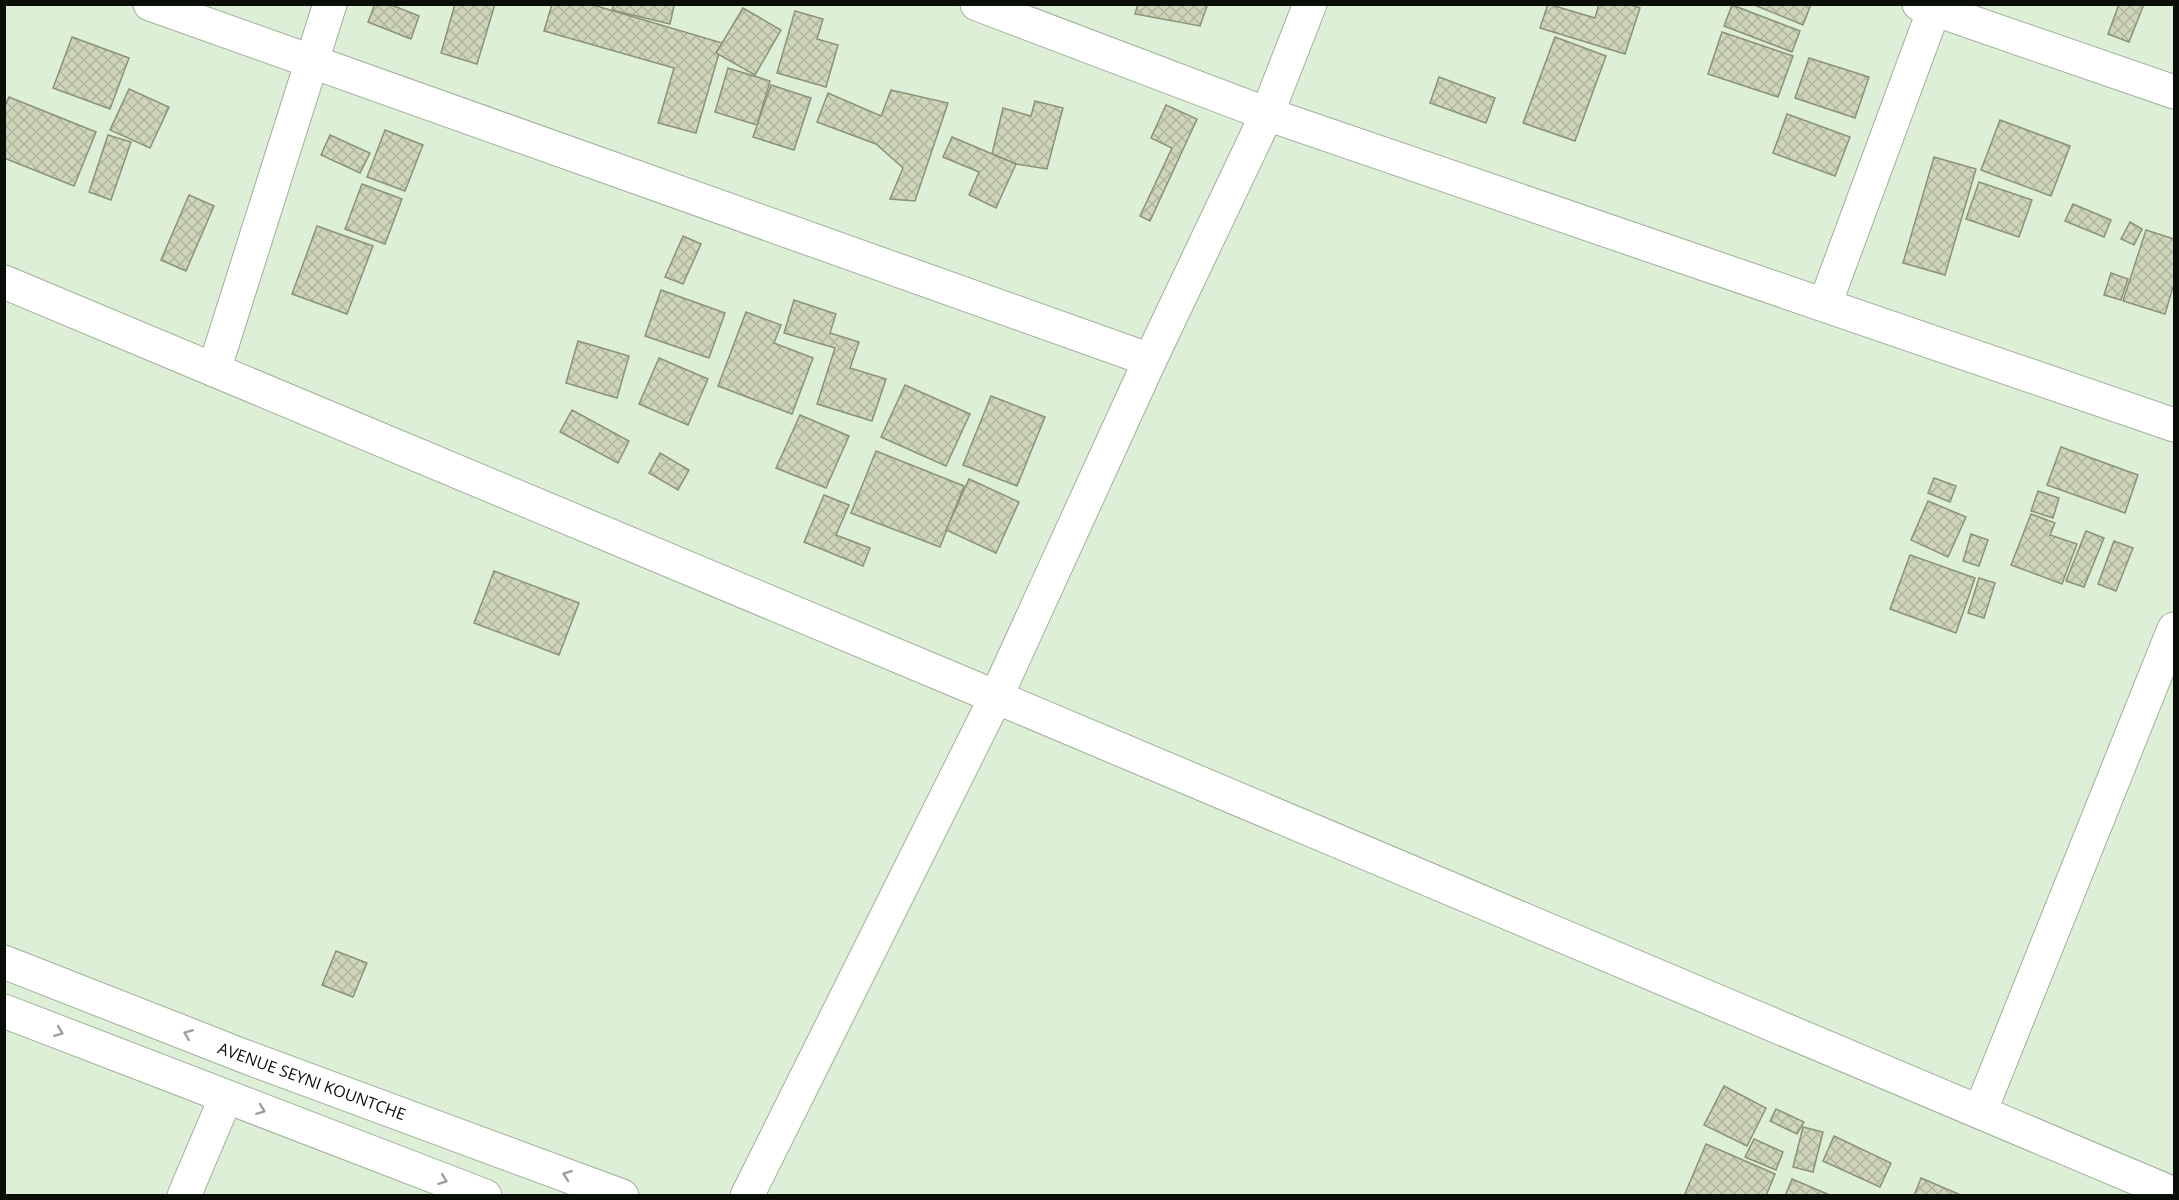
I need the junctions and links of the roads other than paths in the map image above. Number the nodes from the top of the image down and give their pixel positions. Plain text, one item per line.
1 (150, 4) edge
2 (330, 4) edge
3 (977, 4) edge
4 (1310, 4) edge
5 (1930, 6) edge
6 (312, 62) junction
7 (2175, 92) edge
8 (1268, 114) junction
9 (4, 282) edge
10 (1825, 304) junction
11 (1150, 360) junction
12 (214, 370) junction
13 (2175, 425) edge
14 (2175, 629) edge
15 (996, 697) junction
16 (4, 962) edge
17 (4, 1011) edge
18 (226, 1097) junction
19 (1980, 1112) junction
20 (2175, 1194) edge
21 (184, 1196) edge
22 (485, 1196) edge
23 (622, 1196) edge
24 (747, 1196) edge

1 - 6 main road
2 - 6 main road
3 - 8 main road
4 - 8 main road
5 - 7 main road
5 - 10 main road
6 - 11 main road
6 - 12 main road
8 - 10 main road
8 - 11 main road
9 - 12 main road
10 - 13 main road
11 - 15 main road
12 - 15 main road
14 - 19 main road
15 - 19 main road
15 - 24 main road
23 -> 16 main road, AVENUE SEYNI KOUNTCHE
17 -> 18 main road
18 - 21 main road
18 -> 22 main road
19 - 20 main road

